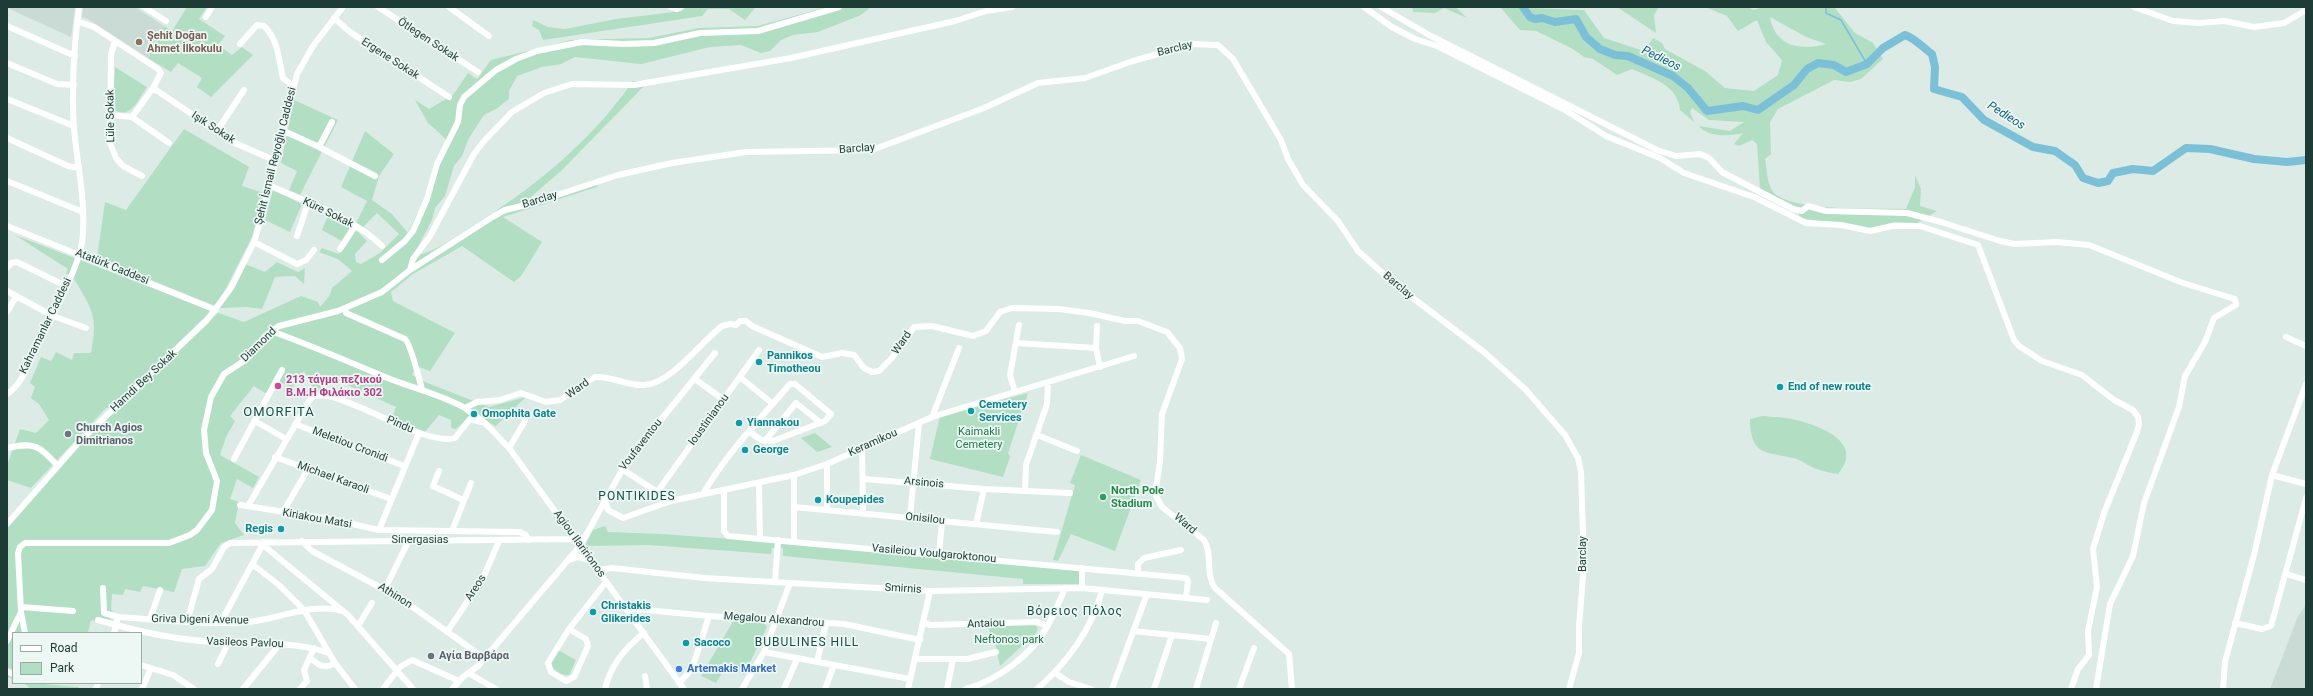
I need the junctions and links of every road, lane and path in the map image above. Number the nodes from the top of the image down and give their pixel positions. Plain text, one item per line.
1 (79, 7) edge
2 (144, 7) edge
3 (212, 7) edge
4 (343, 7) edge
5 (378, 7) edge
6 (449, 7) edge
7 (839, 7) edge
8 (1012, 7) edge
9 (1364, 7) edge
10 (1381, 7) edge
11 (2134, 7) edge
12 (2306, 10) edge
13 (206, 17) dead end
14 (334, 18) junction
15 (77, 21) junction
16 (166, 21) dead end
17 (7, 26) edge
18 (489, 36) dead end
19 (115, 41) junction
20 (240, 44) dead end
21 (75, 56) junction
22 (7, 63) edge
23 (478, 72) dead end
24 (74, 85) junction
25 (293, 86) junction
26 (153, 88) junction
27 (244, 90) dead end
28 (449, 97) dead end
29 (7, 99) edge
30 (111, 115) junction
31 (132, 117) junction
32 (332, 122) dead end
33 (74, 126) junction
34 (217, 130) junction
35 (284, 131) junction
36 (7, 138) edge
37 (169, 143) dead end
38 (319, 147) junction
39 (276, 161) junction
40 (79, 168) junction
41 (142, 176) dead end
42 (375, 176) dead end
43 (7, 181) edge
44 (271, 186) junction
45 (308, 203) junction
46 (83, 212) junction
47 (7, 226) edge
48 (355, 226) junction
49 (297, 236) dead end
50 (254, 242) junction
51 (382, 246) dead end
52 (340, 249) dead end
53 (314, 250) dead end
54 (79, 254) junction
55 (382, 260) dead end
56 (7, 268) edge
57 (410, 270) junction
58 (66, 286) junction
59 (7, 291) edge
60 (16, 297) junction
61 (345, 309) junction
62 (216, 310) junction
63 (7, 312) edge
64 (53, 316) junction
65 (1019, 325) dead end
66 (1097, 326) dead end
67 (86, 328) dead end
68 (271, 331) junction
69 (2286, 337) dead end
70 (1016, 343) junction
71 (2306, 346) edge
72 (959, 348) dead end
73 (1096, 348) junction
74 (759, 350) dead end
75 (715, 353) dead end
76 (1134, 356) dead end
77 (1100, 367) junction
78 (282, 370) dead end
79 (740, 378) junction
80 (695, 379) junction
81 (1048, 383) junction
82 (2306, 384) edge
83 (422, 389) junction
84 (1015, 392) junction
85 (7, 394) edge
86 (724, 400) junction
87 (773, 404) junction
88 (465, 408) junction
89 (932, 417) junction
90 (255, 421) junction
91 (483, 421) junction
92 (525, 421) dead end
93 (821, 423) junction
94 (918, 423) junction
95 (296, 424) junction
96 (750, 432) junction
97 (419, 433) junction
98 (1037, 435) junction
99 (286, 439) junction
100 (765, 441) junction
101 (7, 448) edge
102 (509, 448) junction
103 (862, 448) junction
104 (1077, 451) dead end
105 (275, 457) junction
106 (234, 459) dead end
107 (827, 464) junction
108 (58, 466) junction
109 (404, 466) junction
110 (308, 469) junction
111 (622, 469) junction
112 (439, 471) dead end
113 (794, 475) junction
114 (2272, 475) junction
115 (864, 479) junction
116 (913, 482) junction
117 (471, 483) dead end
118 (759, 484) junction
119 (2306, 484) edge
120 (984, 489) junction
121 (658, 490) junction
122 (1025, 490) junction
123 (724, 491) junction
124 (1070, 492) dead end
125 (703, 494) junction
126 (2306, 498) edge
127 (391, 499) junction
128 (464, 500) junction
129 (605, 500) junction
130 (671, 501) junction
131 (240, 505) dead end
132 (248, 506) junction
133 (794, 507) junction
134 (827, 510) junction
135 (283, 512) junction
136 (610, 512) junction
137 (863, 512) junction
138 (598, 514) junction
139 (910, 517) junction
140 (942, 521) junction
141 (7, 524) edge
142 (976, 524) junction
143 (379, 530) junction
144 (395, 531) junction
145 (452, 531) junction
146 (482, 532) junction
147 (1057, 532) dead end
148 (760, 538) junction
149 (575, 539) junction
150 (394, 540) junction
151 (410, 540) junction
152 (485, 540) junction
153 (528, 540) junction
154 (778, 540) junction
155 (302, 541) junction
156 (499, 541) junction
157 (794, 541) junction
158 (263, 543) junction
159 (580, 546) junction
160 (1182, 550) dead end
161 (939, 555) junction
162 (569, 560) junction
163 (592, 561) junction
164 (252, 564) junction
165 (1082, 568) junction
166 (598, 570) junction
167 (1138, 574) junction
168 (2286, 574) junction
169 (2306, 580) edge
170 (606, 582) junction
171 (775, 582) junction
172 (790, 583) junction
173 (103, 588) dead end
174 (1065, 588) junction
175 (1082, 588) junction
176 (385, 589) junction
177 (160, 590) dead end
178 (1102, 590) junction
179 (930, 591) junction
180 (1147, 594) junction
181 (1186, 598) junction
182 (1207, 600) dead end
183 (372, 603) dead end
184 (625, 608) junction
185 (21, 609) junction
186 (304, 610) junction
187 (73, 611) dead end
188 (343, 611) junction
189 (708, 616) junction
190 (118, 617) junction
191 (150, 619) junction
192 (98, 620) dead end
193 (777, 620) junction
194 (187, 622) junction
195 (221, 622) junction
196 (826, 623) junction
197 (1216, 623) dead end
198 (2235, 623) junction
199 (924, 624) junction
200 (116, 625) junction
201 (358, 626) junction
202 (1048, 626) junction
203 (569, 629) junction
204 (1133, 631) junction
205 (24, 632) edge
206 (114, 632) edge
207 (447, 632) junction
208 (644, 633) junction
209 (1172, 635) junction
210 (1211, 639) junction
211 (920, 640) junction
212 (7, 641) edge
213 (228, 643) junction
214 (279, 645) junction
215 (314, 648) junction
216 (1254, 648) dead end
217 (764, 652) junction
218 (996, 652) dead end
219 (329, 653) junction
220 (310, 658) junction
221 (484, 658) junction
222 (797, 659) junction
223 (916, 659) junction
224 (953, 659) junction
225 (817, 662) junction
226 (335, 663) junction
227 (218, 664) dead end
228 (142, 665) edge
229 (834, 665) junction
230 (151, 668) junction
231 (398, 673) junction
232 (1055, 673) junction
233 (470, 674) junction
234 (645, 676) dead end
235 (910, 679) junction
236 (459, 681) junction
237 (679, 683) junction
238 (184, 686) edge
239 (302, 688) edge
240 (353, 688) edge
241 (142, 689) edge
242 (194, 689) edge
243 (243, 689) edge
244 (383, 689) edge
245 (413, 689) edge
246 (452, 689) edge
247 (496, 689) edge
248 (605, 689) edge
249 (647, 689) edge
250 (684, 689) edge
251 (742, 689) edge
252 (784, 689) edge
253 (825, 689) edge
254 (908, 689) edge
255 (947, 689) edge
256 (966, 689) edge
257 (1037, 689) edge
258 (1091, 689) edge
259 (1112, 689) edge
260 (1154, 689) edge
261 (1196, 689) edge
262 (1239, 689) edge
263 (1292, 689) edge
264 (1569, 689) edge
265 (2071, 689) edge
266 (2096, 689) edge
267 (2222, 689) edge

1 - 15 street, Kahramanlar Caddesi
2 - 16 street
3 - 13 street
4 - 14 street, Şehit İsmail Reyoğlu Caddesi
5 - 23 street, Ötlegen Sokak
6 - 18 street
7 - 55 street
8 - 57 street
9 - 265 street
10 - 266 street
11 - 12 street
14 - 25 street, Şehit İsmail Reyoğlu Caddesi
14 - 28 street, Ergene Sokak
15 - 19 street
15 - 21 street, Kahramanlar Caddesi
17 - 21 street
19 - 26 street
19 - 30 street, Lüle Sokak
20 - 25 street
21 - 24 street, Kahramanlar Caddesi
22 - 24 street
24 - 33 street, Kahramanlar Caddesi
25 - 35 street, Şehit İsmail Reyoğlu Caddesi
26 - 31 street
26 - 34 street, Işık Sokak
27 - 34 street
29 - 33 street
30 - 31 street
30 - 41 street, Lüle Sokak
31 - 37 street
32 - 38 street
33 - 40 street, Kahramanlar Caddesi
34 - 39 street, Işık Sokak
35 - 38 street
35 - 39 street, Şehit İsmail Reyoğlu Caddesi
36 - 40 street
38 - 42 street
39 - 44 street, Şehit İsmail Reyoğlu Caddesi
40 - 46 street, Kahramanlar Caddesi
43 - 46 street
44 - 45 street, Küre Sokak
44 - 50 street, Şehit İsmail Reyoğlu Caddesi
45 - 48 street, Küre Sokak
45 - 49 street
46 - 54 street, Kahramanlar Caddesi
47 - 54 street, Atatürk Caddesi
48 - 51 street, Küre Sokak
48 - 52 street
50 - 53 street
50 - 62 street, Şehit İsmail Reyoğlu Caddesi
54 - 58 street, Kahramanlar Caddesi
54 - 62 street, Atatürk Caddesi
56 - 58 street
57 - 61 street, Diamond
57 - 264 street, Barclay
58 - 64 street, Kahramanlar Caddesi
59 - 60 street
60 - 63 street
60 - 64 street
61 - 68 street, Diamond
61 - 83 street
62 - 108 street, Hamdi Bey Sokak
64 - 67 street
64 - 85 street, Kahramanlar Caddesi
65 - 70 street
66 - 73 street
68 - 83 street
68 - 185 street, Diamond
69 - 71 street
70 - 73 street
70 - 84 street
72 - 89 street
73 - 77 street
74 - 79 street, Ioustinianou
75 - 80 street, Voufaventou
76 - 77 street, Keramikou
77 - 81 street, Keramikou
78 - 90 street
79 - 86 street, Ioustinianou
79 - 87 street
80 - 86 street
80 - 111 street, Voufaventou
81 - 84 street, Keramikou
81 - 98 street
82 - 114 street
83 - 88 street
84 - 89 street, Keramikou
86 - 121 street, Ioustinianou
87 - 93 street
87 - 96 street
88 - 91 street, Agiou Ilaririonos
88 - 263 street, Ward
89 - 94 street, Keramikou
90 - 99 street
90 - 106 street
91 - 97 street, Pindu
91 - 102 street, Agiou Ilaririonos
92 - 102 street
93 - 100 street
93 - 100 street
94 - 103 street, Keramikou
94 - 116 street
95 - 97 street, Pindu
95 - 99 street
95 - 109 street, Meletiou Cronidi
96 - 100 street
96 - 125 street
97 - 109 street
98 - 104 street
98 - 122 street
99 - 105 street
101 - 108 street
102 - 149 street, Agiou Ilaririonos
103 - 107 street, Keramikou
103 - 115 street
105 - 110 street, Michael Karaoli
105 - 132 street
107 - 113 street, Keramikou
107 - 134 street
108 - 141 street, Hamdi Bey Sokak
109 - 127 street
110 - 127 street, Michael Karaoli
110 - 135 street
111 - 121 street
111 - 129 street, Voufaventou
112 - 128 street
113 - 118 street, Keramikou
113 - 133 street
114 - 119 street
114 - 198 street
115 - 116 street, Arsinois
115 - 137 street
116 - 120 street, Arsinois
116 - 139 street
117 - 128 street
118 - 123 street, Keramikou
118 - 148 street
120 - 122 street, Arsinois
120 - 142 street
121 - 130 street
122 - 124 street, Arsinois
123 - 125 street, Keramikou
123 - 148 street, Vasileiou Voulgaroktonou
125 - 130 street, Keramikou
126 - 168 street
127 - 143 street
128 - 145 street
129 - 136 street
129 - 138 street, Voufaventou
130 - 136 street, Keramikou
131 - 132 street, Kiriakou Matsi
132 - 135 street, Kiriakou Matsi
133 - 134 street, Onisilou
133 - 157 street
134 - 137 street, Onisilou
135 - 143 street, Kiriakou Matsi
136 - 138 street, Keramikou
137 - 139 street, Onisilou
138 - 159 street, Voufaventou
139 - 140 street, Onisilou
140 - 142 street, Onisilou
140 - 161 street
142 - 147 street, Onisilou
143 - 144 street, Kiriakou Matsi
144 - 145 street, Kiriakou Matsi
144 - 150 street
145 - 146 street, Kiriakou Matsi
146 - 152 street
146 - 153 street, Kiriakou Matsi
148 - 154 street, Vasileiou Voulgaroktonou
149 - 153 street, Sinergasias
149 - 159 street, Agiou Ilaririonos
150 - 151 street, Sinergasias
150 - 155 street, Sinergasias
151 - 152 street, Sinergasias
151 - 176 street
152 - 156 street, Sinergasias
153 - 156 street, Sinergasias
154 - 157 street, Vasileiou Voulgaroktonou
154 - 171 street
155 - 158 street, Sinergasias
155 - 176 street, Athinon
156 - 207 street, Areos
157 - 161 street, Vasileiou Voulgaroktonou
158 - 164 street
158 - 188 street
158 - 194 street, Sinergasias
159 - 162 street, Voufaventou
159 - 163 street, Agiou Ilaririonos
160 - 167 street
161 - 165 street, Vasileiou Voulgaroktonou
162 - 163 street
162 - 221 street, Voufaventou
163 - 166 street, Agiou Ilaririonos
164 - 186 street
164 - 195 street
165 - 167 street, Vasileiou Voulgaroktonou
165 - 175 street
166 - 170 street, Agiou Ilaririonos
166 - 171 street, Smirnis
167 - 181 street, Vasileiou Voulgaroktonou
168 - 169 street
168 - 198 street
170 - 184 street, Agiou Ilaririonos
170 - 203 street
171 - 172 street, Smirnis
172 - 179 street, Smirnis
172 - 193 street
173 - 190 street
174 - 175 street, Smirnis
174 - 179 street, Smirnis
174 - 202 street
175 - 178 street, Smirnis
176 - 207 street, Athinon
177 - 191 street
178 - 180 street, Smirnis
178 - 232 street
179 - 199 street
180 - 181 street, Smirnis
180 - 204 street
181 - 182 street, Smirnis
183 - 201 street
184 - 189 street, Megalou Alexandrou
184 - 208 street, Agiou Ilaririonos
185 - 187 street
185 - 205 street
185 - 212 street
186 - 188 street, Griva Digeni Avenue
186 - 195 street, Griva Digeni Avenue
186 - 219 street
188 - 201 street
189 - 193 street, Megalou Alexandrou
189 - 237 street
190 - 191 street, Griva Digeni Avenue
190 - 200 street
191 - 194 street, Griva Digeni Avenue
192 - 200 street, Vasileos Pavlou
193 - 196 street, Megalou Alexandrou
193 - 217 street
194 - 195 street, Griva Digeni Avenue
196 - 211 street, Megalou Alexandrou
196 - 225 street
197 - 210 street
198 - 267 street
199 - 202 street, Antaiou
199 - 211 street
200 - 206 street
200 - 213 street, Vasileos Pavlou
201 - 231 street
202 - 256 street
203 - 203 street
204 - 209 street
204 - 259 street
207 - 221 street, Athinon
208 - 237 street, Agiou Ilaririonos
208 - 248 street
209 - 210 street
209 - 260 street
210 - 261 street
211 - 223 street
213 - 214 street, Vasileos Pavlou
213 - 227 street
214 - 215 street, Vasileos Pavlou
214 - 243 street
215 - 219 street, Vasileos Pavlou
215 - 220 street
216 - 262 street
217 - 222 street
217 - 251 street
218 - 224 street
219 - 226 street
220 - 226 street
220 - 239 street
221 - 233 street, Voufaventou
222 - 225 street
222 - 252 street
223 - 224 street
223 - 235 street
224 - 255 street
225 - 229 street
226 - 240 street
228 - 230 street
229 - 235 street
229 - 253 street
230 - 238 street
230 - 241 street
231 - 236 street
231 - 244 street
231 - 245 street
232 - 257 street
232 - 258 street
233 - 236 street, Voufaventou
233 - 247 street
234 - 249 street
235 - 254 street
236 - 246 street, Voufaventou
237 - 250 street, Agiou Ilaririonos
238 - 242 street

